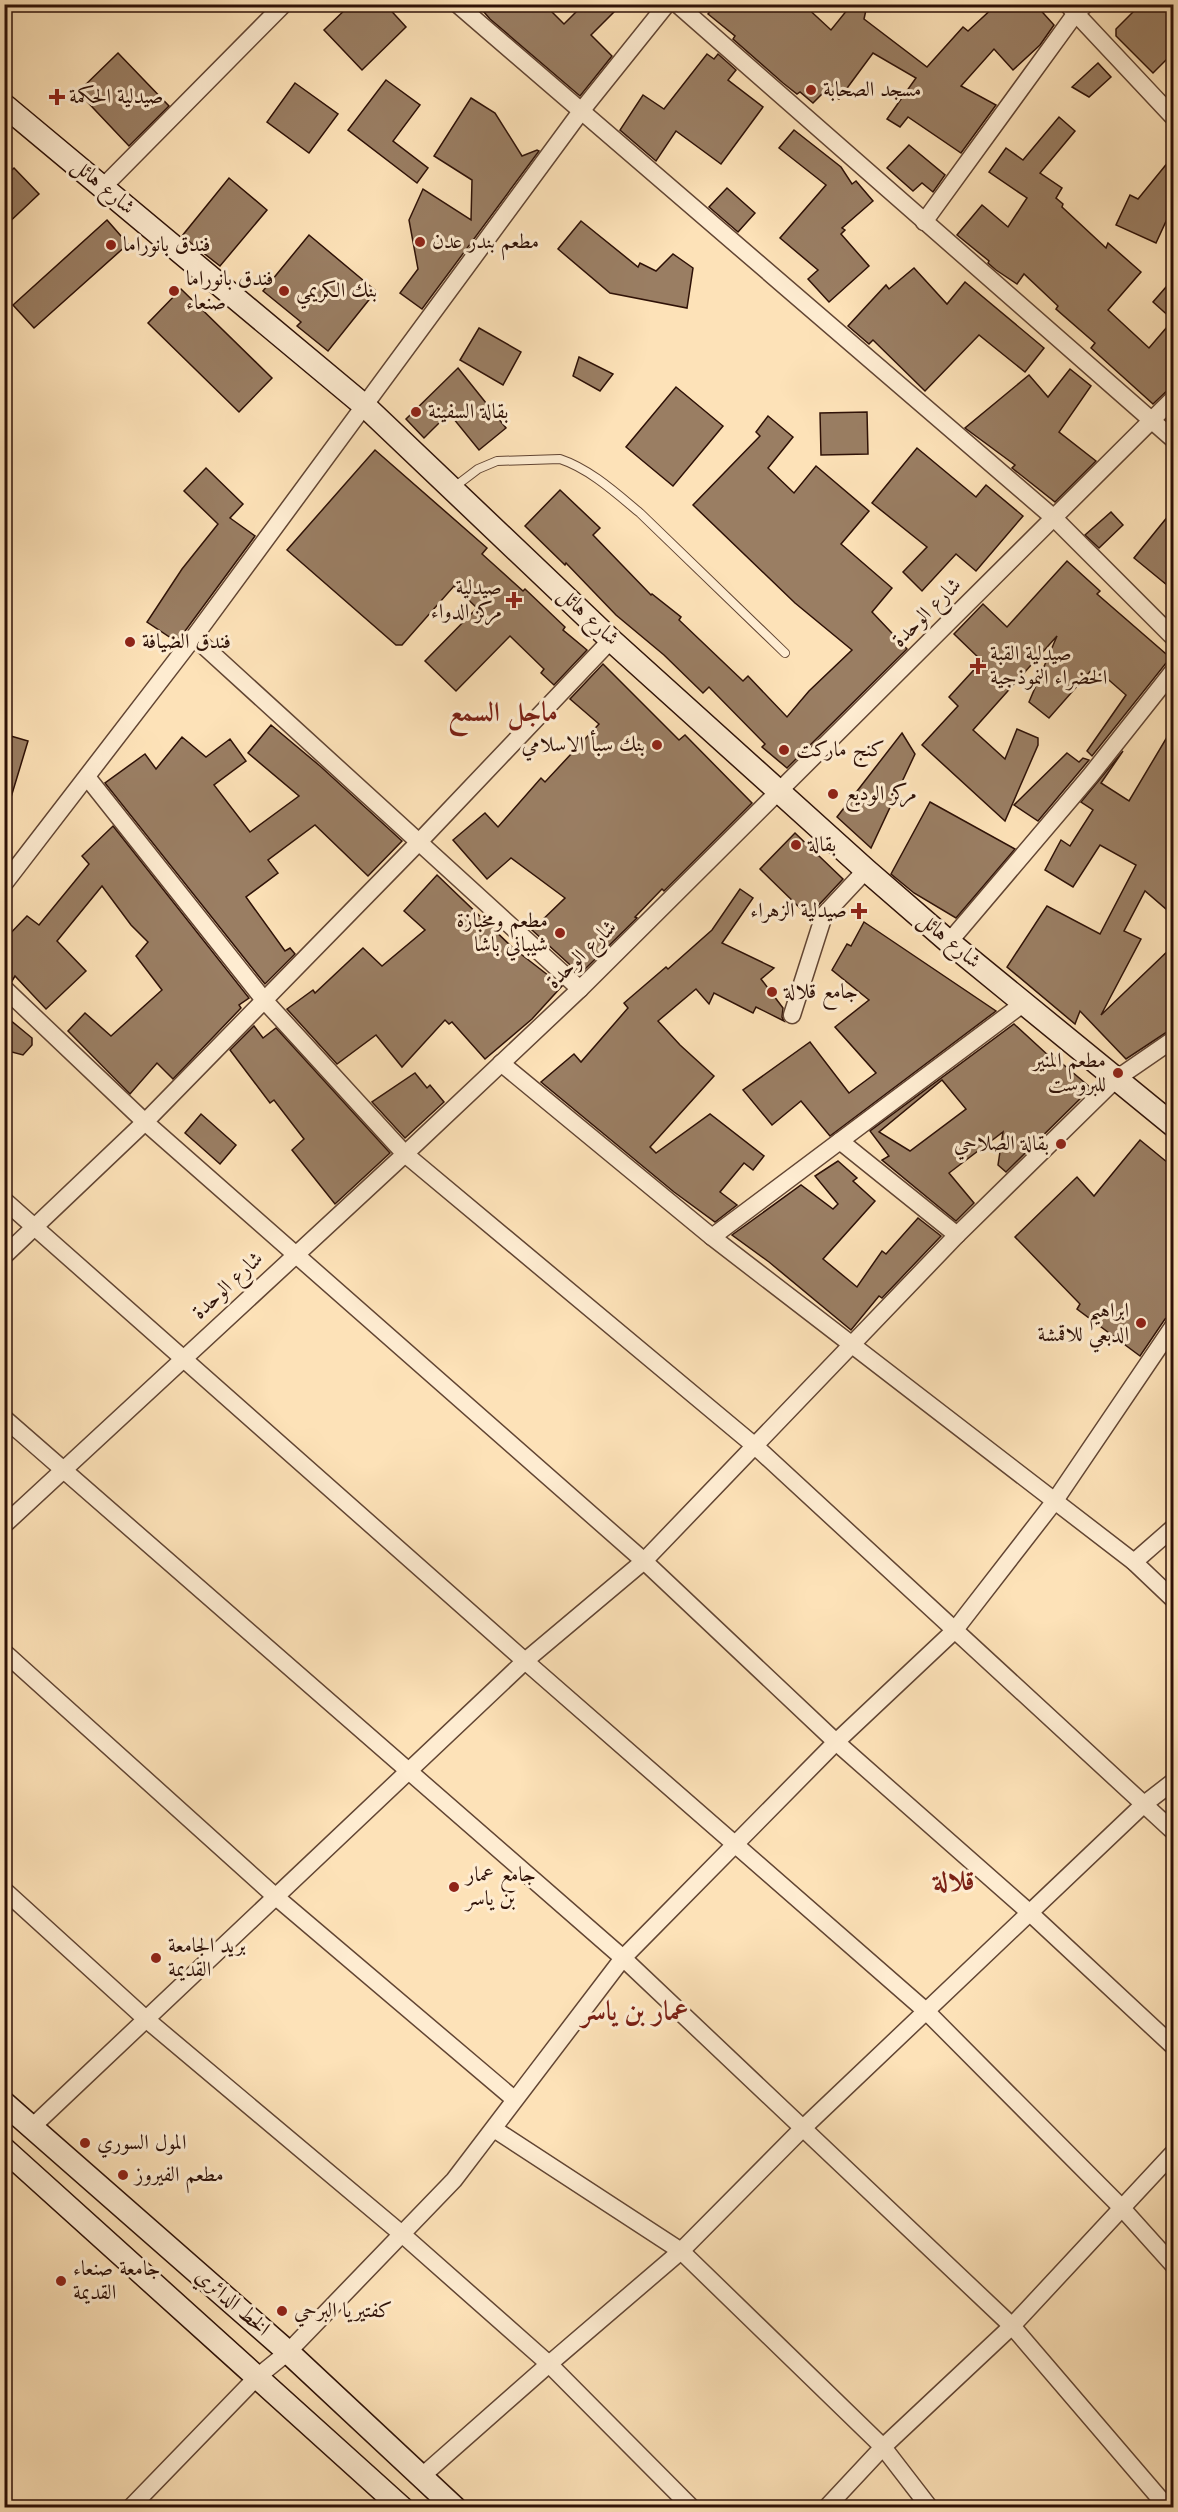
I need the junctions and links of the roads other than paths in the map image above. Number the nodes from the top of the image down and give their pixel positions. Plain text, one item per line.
1 (284, 4) edge
2 (457, 4) edge
3 (667, 4) edge
4 (677, 4) edge
5 (1077, 8) edge
6 (4, 105) edge
7 (582, 110) junction
8 (1173, 118) edge
9 (103, 187) junction
10 (924, 222) junction
11 (1173, 398) edge
12 (366, 407) junction
13 (1150, 420) junction
14 (1173, 440) edge
15 (452, 489) junction
16 (1054, 518) junction
17 (194, 637) junction
18 (1173, 638) edge
19 (611, 640) junction
20 (785, 653) dead end
21 (1173, 670) edge
22 (87, 777) junction
23 (780, 792) junction
24 (419, 842) junction
25 (866, 870) junction
26 (4, 884) edge
27 (949, 942) junction
28 (4, 988) edge
29 (580, 989) junction
30 (264, 1000) junction
31 (1024, 1003) junction
32 (792, 1015) dead end
33 (1173, 1039) edge
34 (501, 1063) junction
35 (1116, 1079) junction
36 (144, 1122) junction
37 (1173, 1125) edge
38 (840, 1141) junction
39 (405, 1154) junction
40 (4, 1200) edge
41 (34, 1226) junction
42 (957, 1235) junction
43 (712, 1237) junction
44 (294, 1255) junction
45 (4, 1256) edge
46 (1173, 1325) edge
47 (851, 1344) junction
48 (184, 1358) junction
49 (4, 1418) edge
50 (755, 1446) junction
51 (64, 1470) junction
52 (1054, 1502) junction
53 (4, 1525) edge
54 (1173, 1527) edge
55 (644, 1561) junction
56 (1134, 1563) junction
57 (1173, 1600) edge
58 (954, 1630) junction
59 (4, 1652) edge
60 (525, 1661) junction
61 (836, 1742) junction
62 (407, 1771) junction
63 (1173, 1781) edge
64 (1143, 1805) junction
65 (1173, 1832) edge
66 (736, 1844) junction
67 (4, 1890) edge
68 (276, 1897) junction
69 (1030, 1913) junction
70 (623, 1958) junction
71 (927, 2012) junction
72 (147, 2020) junction
73 (1173, 2047) edge
74 (514, 2099) junction
75 (4, 2103) edge
76 (32, 2127) junction
77 (494, 2129) junction
78 (802, 2129) junction
79 (4, 2149) edge
80 (1173, 2152) edge
81 (1122, 2207) junction
82 (403, 2235) junction
83 (681, 2251) junction
84 (1173, 2266) edge
85 (1012, 2326) junction
86 (288, 2352) junction
87 (549, 2364) junction
88 (256, 2378) junction
89 (883, 2447) junction
90 (422, 2476) junction
91 (393, 2505) edge
92 (130, 2508) edge
93 (455, 2508) edge
94 (692, 2508) edge
95 (826, 2508) edge
96 (930, 2508) edge
97 (1168, 2508) edge

1 - 9 street
2 - 7 street
3 - 7 street
4 - 10 street
5 - 8 street
5 - 10 street
6 - 9 street, شارع هائل
7 - 12 street
7 - 16 street
9 - 12 street, شارع هائل
10 - 13 street
11 - 13 street, شارع الوحدة
12 - 15 street, شارع هائل
12 - 17 street
13 - 14 street
13 - 16 street, شارع الوحدة
15 - 19 street, شارع هائل
15 - 20 lane
16 - 18 street
16 - 23 street, شارع الوحدة
17 - 22 street
17 - 24 street
19 - 23 street, شارع هائل
19 - 24 street
21 - 27 street
22 - 26 street
22 - 30 street
23 - 25 street, شارع هائل
23 - 29 street, شارع الوحدة
24 - 29 street
24 - 30 street
25 - 27 street, شارع هائل
25 - 32 street
27 - 31 street, شارع هائل
28 - 36 street
29 - 34 street, شارع الوحدة
30 - 36 street
30 - 39 street
31 - 35 street, شارع هائل
31 - 38 street
33 - 35 street
34 - 39 street, شارع الوحدة
34 - 43 street
35 - 37 street, شارع هائل
35 - 42 street
36 - 41 street
36 - 44 street
38 - 42 street
38 - 43 street
39 - 44 street, شارع الوحدة
39 - 50 street
40 - 41 street
41 - 45 street
41 - 48 street
42 - 47 street
43 - 47 street
44 - 48 street, شارع الوحدة
44 - 55 street
46 - 52 street
47 - 50 street
47 - 52 street
48 - 51 street, شارع الوحدة
48 - 60 street
49 - 51 street
50 - 55 street
50 - 58 street
51 - 53 street, شارع الوحدة
51 - 62 street
52 - 56 street
52 - 58 street
54 - 56 street
55 - 60 street
55 - 61 street
56 - 57 street
58 - 61 street
58 - 64 street
59 - 68 street
60 - 62 street
60 - 66 street
61 - 66 street
61 - 69 street
62 - 68 street
62 - 70 street
63 - 64 street
64 - 65 street
64 - 69 street
66 - 70 street
66 - 71 street
67 - 72 street
68 - 72 street
68 - 74 street
69 - 71 street
69 - 73 street
70 - 74 street
70 - 78 street
71 - 78 street
71 - 81 street
72 - 76 street
72 - 82 street
74 - 77 street
75 - 76 street, الخط الدائري
76 - 86 street, الخط الدائري
77 - 82 street
77 - 83 street
78 - 83 street
78 - 85 street
79 - 88 street, الخط الدائري
80 - 81 street
81 - 84 street
81 - 85 street
82 - 86 street
82 - 87 street
83 - 87 street
83 - 89 street
85 - 89 street
85 - 97 street
86 - 88 street
86 - 90 street, الخط الدائري
87 - 90 street
87 - 94 street
88 - 91 street, الخط الدائري
88 - 92 street
89 - 95 street
89 - 96 street
90 - 93 street, الخط الدائري

